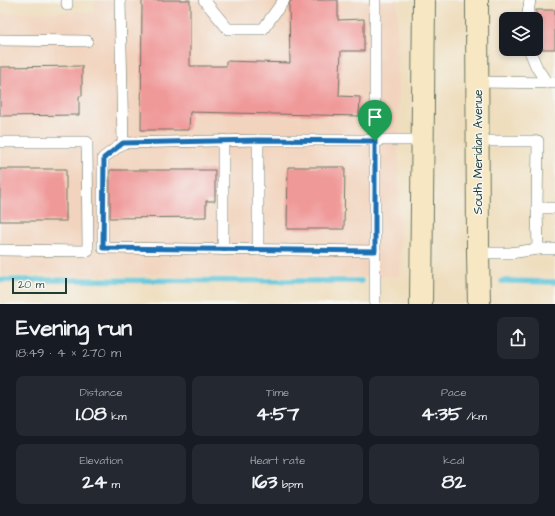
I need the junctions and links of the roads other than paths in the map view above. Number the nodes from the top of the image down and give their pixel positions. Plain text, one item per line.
1 (120, 0) edge
2 (204, 0) edge
3 (284, 0) edge
4 (375, 0) edge
5 (424, 0) edge
6 (477, 0) edge
7 (530, 0) edge
8 (528, 12) edge
9 (0, 40) edge
10 (87, 41) dead end
11 (532, 56) edge
12 (478, 82) junction
13 (551, 83) edge
14 (223, 140) junction
15 (258, 140) junction
16 (422, 140) junction
17 (375, 141) junction
18 (478, 141) junction
19 (0, 142) edge
20 (123, 143) junction
21 (537, 208) junction
22 (555, 208) edge
23 (538, 249) junction
24 (555, 249) edge
25 (0, 250) edge
26 (223, 250) junction
27 (258, 250) junction
28 (375, 251) junction
29 (478, 253) junction
30 (375, 304) edge
31 (421, 304) edge
32 (479, 304) edge

1 - 20 lane
2 - 3 lane
4 - 17 lane
5 - 16 main road
6 - 12 main road, South Meridian Avenue
7 - 8 lane
9 - 10 lane
11 - 13 lane
12 - 13 lane
12 - 18 main road, South Meridian Avenue
14 - 15 lane
14 - 20 lane
14 - 26 lane
15 - 17 lane
15 - 27 lane
16 - 17 lane
16 - 31 main road
17 - 28 lane
18 - 21 lane
18 - 29 main road, South Meridian Avenue
19 - 25 lane
20 - 26 lane
21 - 22 lane
21 - 23 lane
23 - 24 lane
23 - 29 lane
26 - 27 lane
27 - 28 lane
28 - 30 lane
29 - 32 main road, South Meridian Avenue

